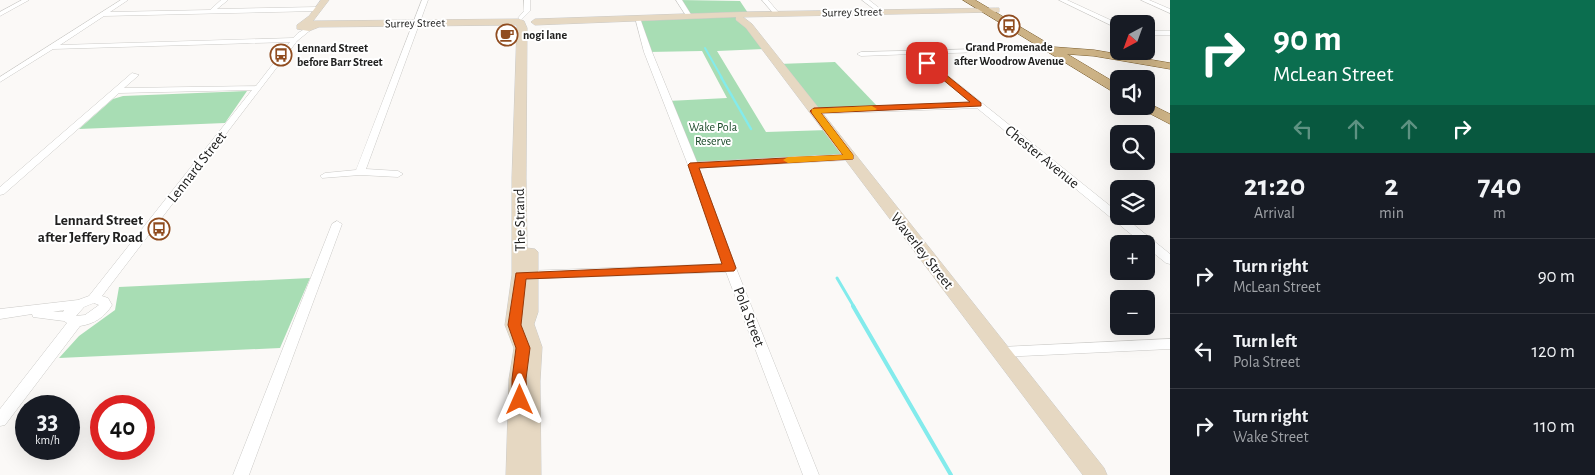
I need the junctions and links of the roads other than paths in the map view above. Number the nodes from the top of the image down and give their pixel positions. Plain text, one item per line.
1 (26, 0) edge
2 (125, 0) edge
3 (225, 0) edge
4 (325, 0) edge
5 (425, 0) edge
6 (527, 0) edge
7 (679, 0) edge
8 (765, 0) edge
9 (865, 0) edge
10 (968, 0) edge
11 (1062, 0) edge
12 (1144, 0) edge
13 (986, 7) edge
14 (317, 9) junction
15 (212, 11) junction
16 (1170, 11) edge
17 (880, 12) junction
18 (0, 14) edge
19 (104, 14) junction
20 (776, 14) junction
21 (689, 16) junction
22 (637, 18) junction
23 (743, 18) junction
24 (527, 20) junction
25 (416, 23) junction
26 (1110, 23) edge
27 (307, 27) junction
28 (1155, 33) edge
29 (1170, 33) edge
30 (1040, 36) junction
31 (52, 47) junction
32 (983, 50) dead end
33 (914, 52) junction
34 (1060, 52) junction
35 (861, 54) dead end
36 (1110, 57) edge
37 (1110, 58) edge
38 (1110, 59) edge
39 (1124, 60) edge
40 (1085, 62) junction
41 (1170, 68) edge
42 (135, 74) dead end
43 (1110, 77) edge
44 (0, 80) edge
45 (1110, 84) edge
46 (257, 88) junction
47 (117, 91) junction
48 (1155, 103) edge
49 (978, 105) junction
50 (814, 111) junction
51 (1155, 111) edge
52 (1170, 112) edge
53 (1170, 120) edge
54 (850, 157) junction
55 (693, 165) junction
56 (360, 172) junction
57 (398, 174) dead end
58 (325, 176) dead end
59 (0, 192) edge
60 (337, 224) dead end
61 (1170, 260) edge
62 (730, 268) junction
63 (526, 275) junction
64 (93, 299) junction
65 (78, 304) junction
66 (18, 313) junction
67 (0, 314) edge
68 (72, 319) junction
69 (1170, 344) edge
70 (1001, 352) junction
71 (0, 420) edge
72 (241, 475) edge
73 (517, 475) edge
74 (530, 475) edge
75 (811, 475) edge
76 (1096, 475) edge

1 - 18 street
2 - 19 street
3 - 15 street
4 - 14 street, Lennard Street
5 - 25 street
6 - 24 street, The Strand
7 - 21 street
8 - 20 street
9 - 17 street
10 - 13 main road
11 - 26 street
12 - 16 street
13 - 17 street, Surrey Street
13 - 30 main road
13 - 34 main road
14 - 15 street
14 - 27 street, Lennard Street
15 - 19 street
17 - 20 street, Surrey Street
19 - 31 street
20 - 23 street, Surrey Street
21 - 22 street, Surrey Street
21 - 23 street, Surrey Street
22 - 24 street, Surrey Street
22 - 55 street, Pola Street
23 - 50 street, Waverley Street
24 - 25 street, Surrey Street
24 - 63 street, The Strand
25 - 27 street, Surrey Street
25 - 56 street
27 - 31 street
27 - 46 street, Lennard Street
28 - 29 street
30 - 34 main road
30 - 36 main road
31 - 44 street
32 - 33 street
33 - 35 street
33 - 49 street, Chester Avenue
34 - 37 main road
34 - 40 main road
34 - 45 main road
38 - 40 main road
39 - 41 main road
40 - 43 main road
42 - 47 street
46 - 47 street
46 - 64 street, Lennard Street
47 - 59 street
48 - 52 main road
49 - 50 street
49 - 61 street, Chester Avenue
50 - 54 street, Waverley Street
51 - 53 main road
54 - 55 street
54 - 70 street, Waverley Street
55 - 62 street, Pola Street
56 - 57 street
56 - 58 street
60 - 72 street
62 - 63 street
62 - 75 street, Pola Street
63 - 73 street, The Strand
63 - 74 street, The Strand
64 - 65 street
64 - 68 street
65 - 66 street
65 - 68 street
66 - 67 street
66 - 68 street
68 - 71 street
69 - 70 street
70 - 76 street, Waverley Street

